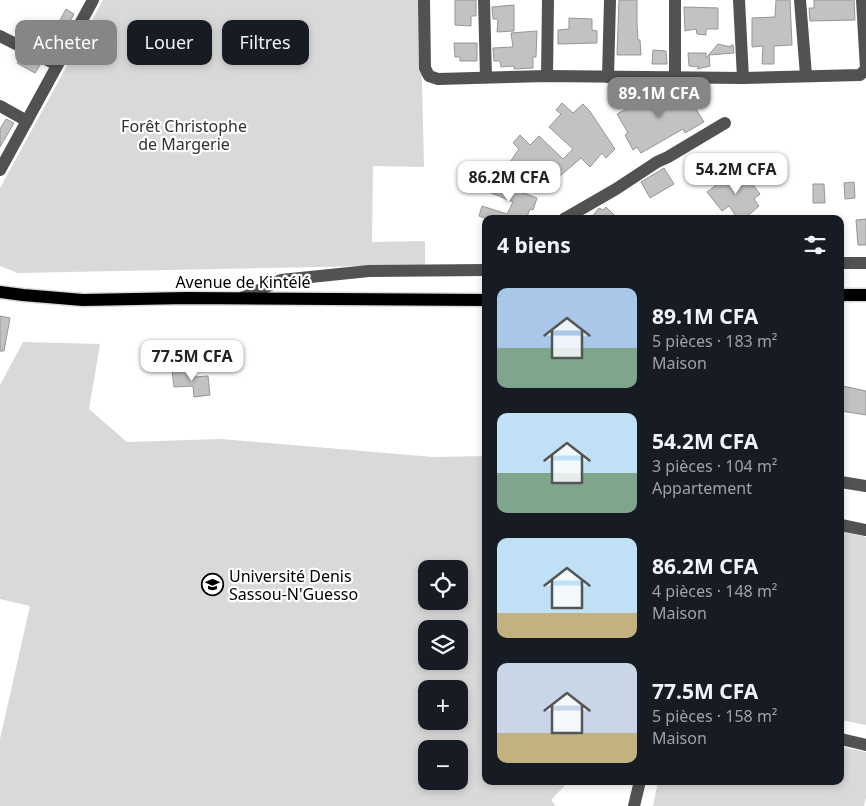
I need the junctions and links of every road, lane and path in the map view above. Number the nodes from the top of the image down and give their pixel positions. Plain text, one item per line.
1 (94, 0) edge
2 (424, 0) edge
3 (484, 0) edge
4 (548, 0) edge
5 (610, 0) edge
6 (676, 0) edge
7 (739, 0) edge
8 (800, 0) edge
9 (862, 0) edge
10 (0, 36) edge
11 (57, 66) junction
12 (806, 75) junction
13 (547, 76) junction
14 (486, 77) junction
15 (608, 77) junction
16 (675, 78) junction
17 (742, 78) junction
18 (0, 106) edge
19 (27, 121) junction
20 (725, 123) dead end
21 (0, 170) edge
22 (571, 215) edge
23 (866, 263) edge
24 (844, 264) edge
25 (482, 269) edge
26 (0, 292) edge
27 (844, 295) edge
28 (866, 295) edge
29 (242, 298) junction
30 (482, 300) edge
31 (844, 482) edge
32 (866, 486) edge
33 (844, 526) edge
34 (866, 530) edge
35 (844, 740) edge
36 (866, 745) edge
37 (639, 785) edge
38 (634, 806) edge

1 - 11 street
2 - 14 street
3 - 14 street
4 - 13 street
5 - 15 street
6 - 16 street
7 - 17 street
8 - 12 street
9 - 12 street
10 - 11 street
11 - 19 street
12 - 17 street
13 - 14 street
13 - 15 street
15 - 16 street
16 - 17 street
18 - 19 street
19 - 21 street
20 - 22 street
23 - 24 street
25 - 29 street
26 - 29 main road, Avenue de Kintélé
27 - 28 main road
29 - 30 main road, Avenue de Kintélé
31 - 32 street
33 - 34 street
35 - 36 street
37 - 38 street

